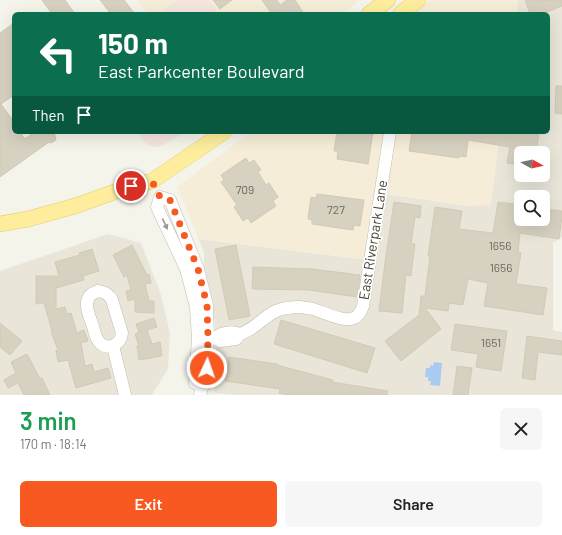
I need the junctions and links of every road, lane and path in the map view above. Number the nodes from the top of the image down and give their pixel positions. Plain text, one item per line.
1 (388, 0) edge
2 (418, 0) edge
3 (372, 12) edge
4 (403, 12) edge
5 (221, 134) edge
6 (390, 134) edge
7 (152, 181) junction
8 (0, 224) edge
9 (207, 338) junction
10 (113, 346) dead end
11 (201, 391) edge
12 (125, 395) edge

1 - 3 main road
2 - 4 main road
5 - 7 main road
6 - 9 street, East Riverpark Lane
7 - 8 main road
7 - 9 street
9 - 11 street
10 - 12 street

